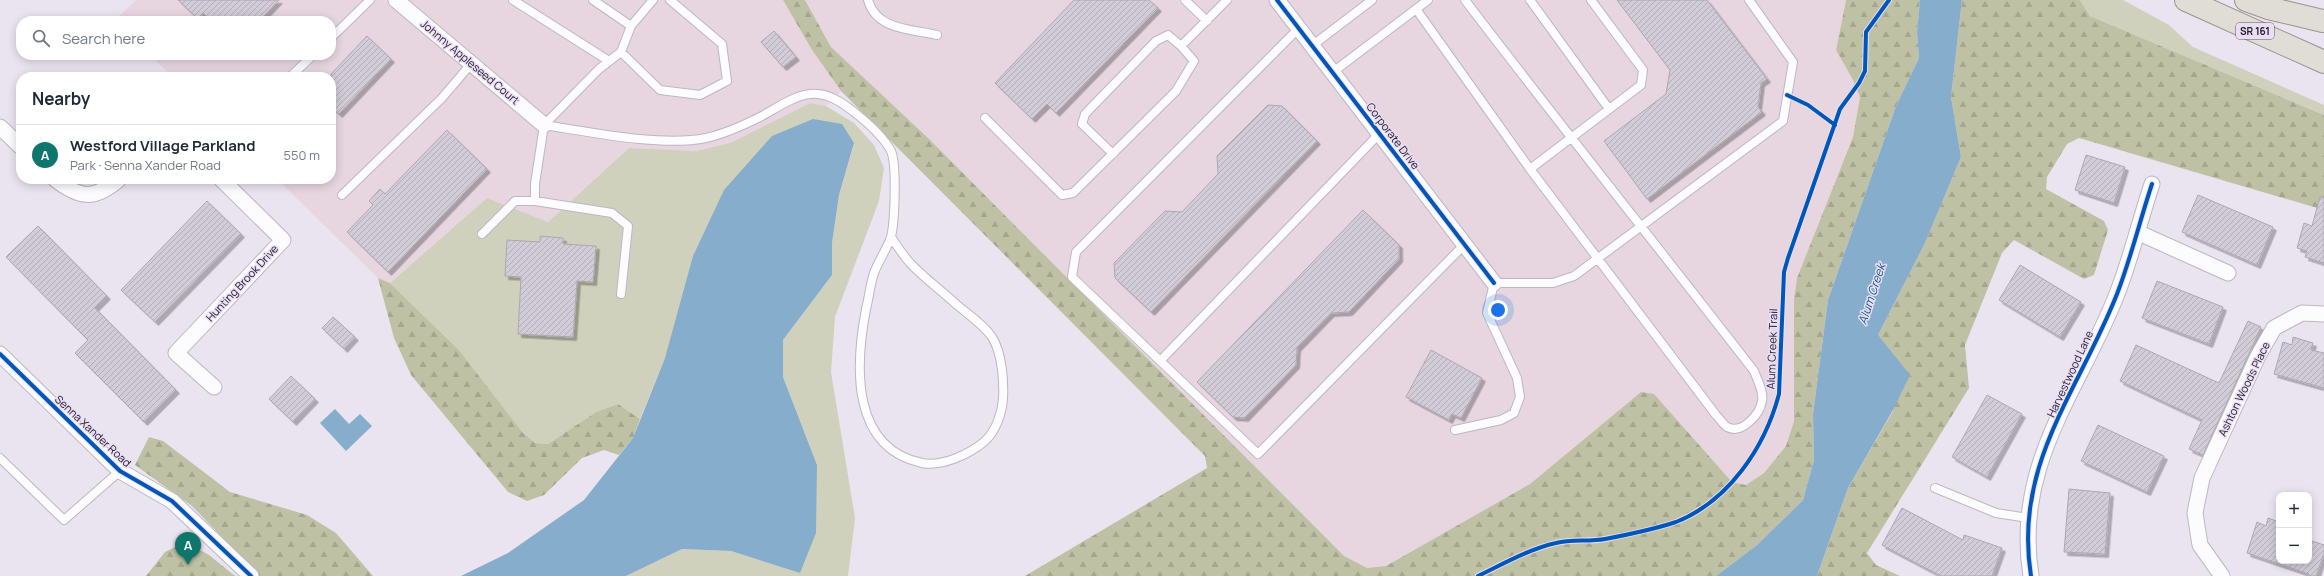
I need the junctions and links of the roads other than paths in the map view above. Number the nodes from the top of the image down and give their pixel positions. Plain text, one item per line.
1 (370, 0) edge
2 (396, 0) edge
3 (513, 0) edge
4 (593, 0) edge
5 (654, 0) edge
6 (670, 0) edge
7 (868, 0) edge
8 (1185, 0) edge
9 (1227, 0) edge
10 (1277, 0) edge
11 (1428, 0) edge
12 (1465, 0) edge
13 (1530, 0) edge
14 (1591, 0) edge
15 (1749, 0) edge
16 (2186, 0) edge
17 (2246, 0) edge
18 (2274, 0) edge
19 (1366, 2) edge
20 (1416, 9) junction
21 (1207, 21) junction
22 (2323, 22) edge
23 (631, 26) junction
24 (1299, 28) junction
25 (336, 33) edge
26 (937, 35) dead end
27 (1312, 45) junction
28 (1182, 46) junction
29 (621, 52) junction
30 (308, 60) edge
31 (609, 61) junction
32 (2324, 62) edge
33 (472, 64) junction
34 (295, 72) edge
35 (1333, 72) junction
36 (1609, 109) junction
37 (985, 118) dead end
38 (544, 125) junction
39 (0, 127) edge
40 (1380, 133) junction
41 (1571, 138) junction
42 (16, 142) edge
43 (1113, 154) junction
44 (1530, 169) junction
45 (63, 184) edge
46 (113, 184) edge
47 (226, 184) edge
48 (2152, 184) dead end
49 (342, 195) dead end
50 (535, 201) junction
51 (1642, 225) junction
52 (2137, 232) junction
53 (482, 234) dead end
54 (891, 237) junction
55 (1464, 245) junction
56 (1598, 258) junction
57 (2228, 273) dead end
58 (1494, 283) junction
59 (621, 294) dead end
60 (2324, 314) edge
61 (0, 354) edge
62 (1160, 361) junction
63 (214, 387) dead end
64 (1455, 430) dead end
65 (0, 458) edge
66 (120, 471) junction
67 (1934, 488) dead end
68 (2028, 518) junction
69 (250, 576) edge
70 (2031, 576) edge
71 (2222, 576) edge

1 - 25 lane
2 - 33 street, Johnny Appleseed Court
3 - 31 lane
4 - 23 lane
5 - 23 lane
6 - 29 lane
7 - 26 lane
8 - 21 lane
9 - 21 lane
10 - 24 street, Corporate Drive
11 - 20 lane
12 - 41 lane
13 - 36 lane
14 - 36 lane
15 - 51 lane
16 - 32 main road, SR 161
17 - 22 main road
18 - 22 main road
19 - 27 lane
20 - 35 lane
20 - 44 lane
21 - 28 lane
23 - 29 lane
24 - 27 street, Corporate Drive
24 - 62 lane
27 - 35 street, Corporate Drive
28 - 43 lane
28 - 43 lane
29 - 31 lane
30 - 34 lane
31 - 38 lane
33 - 38 street, Johnny Appleseed Court
33 - 49 lane
35 - 40 street, Corporate Drive
36 - 41 lane
37 - 43 lane
38 - 50 lane
38 - 54 lane
39 - 42 street
40 - 55 street, Corporate Drive
40 - 62 lane
41 - 44 lane
41 - 51 lane
44 - 56 lane
45 - 46 street
47 - 63 street, Hunting Brook Drive
48 - 52 street, Harvestwood Lane
50 - 53 lane
50 - 59 lane
51 - 56 lane
51 - 56 lane
52 - 57 street
52 - 68 street, Harvestwood Lane
54 - 54 lane
55 - 58 street, Corporate Drive
55 - 62 lane
56 - 58 lane
58 - 64 lane
60 - 71 street, Ashton Woods Place
61 - 66 street, Senna Xander Road
65 - 66 lane
66 - 69 street, Senna Xander Road
67 - 68 lane
68 - 70 street, Harvestwood Lane

